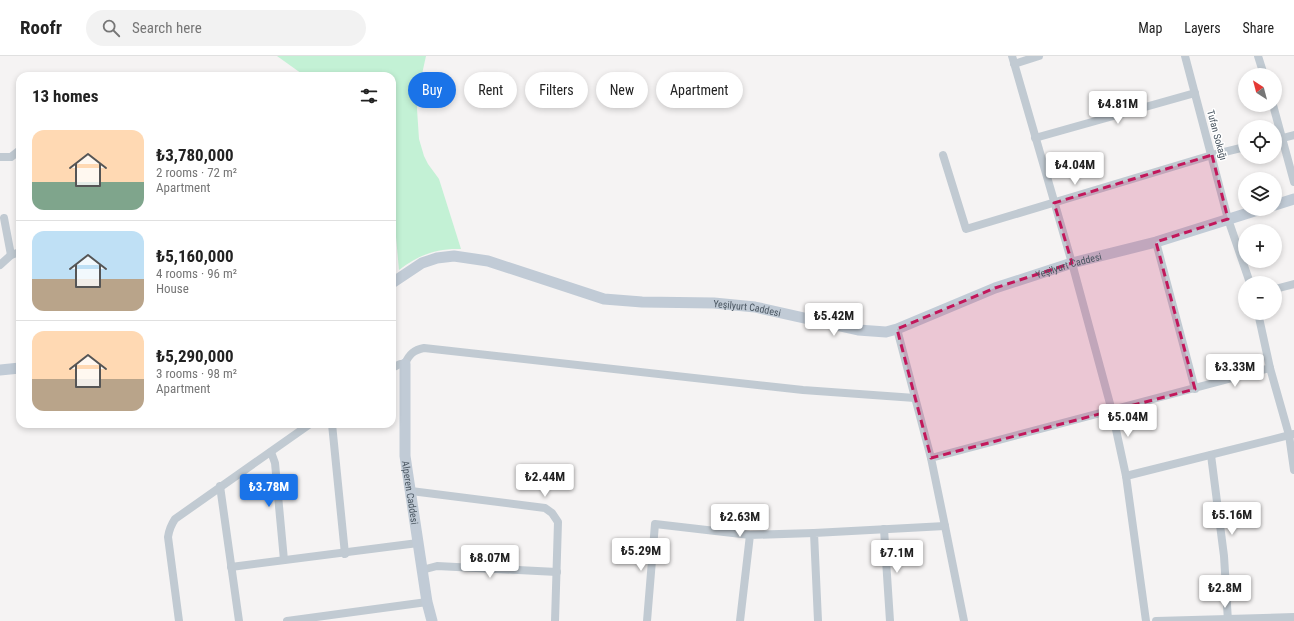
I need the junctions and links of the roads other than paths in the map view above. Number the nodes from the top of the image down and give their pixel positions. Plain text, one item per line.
1 (1039, 56) edge
2 (1185, 56) edge
3 (1258, 56) edge
4 (1013, 60) edge
5 (1262, 68) edge
6 (1195, 93) junction
7 (1294, 135) edge
8 (1035, 138) junction
9 (1282, 138) edge
10 (1282, 148) edge
11 (1238, 149) edge
12 (16, 154) edge
13 (943, 155) dead end
14 (1212, 155) junction
15 (0, 157) edge
16 (1294, 182) edge
17 (1294, 199) edge
18 (1054, 203) junction
19 (1282, 203) edge
20 (1238, 216) edge
21 (4, 218) dead end
22 (1228, 219) junction
23 (1156, 242) junction
24 (16, 253) edge
25 (11, 255) junction
26 (1072, 263) junction
27 (0, 265) edge
28 (1248, 276) edge
29 (396, 280) edge
30 (1294, 284) edge
31 (1282, 288) edge
32 (1260, 320) edge
33 (897, 329) junction
34 (405, 364) junction
35 (396, 366) edge
36 (16, 368) edge
37 (1270, 368) junction
38 (0, 370) edge
39 (1195, 389) junction
40 (915, 398) junction
41 (1112, 411) junction
42 (304, 428) edge
43 (332, 428) edge
44 (1291, 434) edge
45 (271, 452) junction
46 (1211, 455) junction
47 (931, 458) junction
48 (1294, 470) edge
49 (1126, 476) junction
50 (220, 486) junction
51 (411, 491) junction
52 (945, 526) junction
53 (884, 529) junction
54 (814, 533) junction
55 (750, 536) junction
56 (418, 543) junction
57 (344, 554) junction
58 (284, 560) junction
59 (231, 568) junction
60 (422, 570) junction
61 (557, 572) junction
62 (427, 602) junction
63 (1294, 617) edge
64 (1228, 620) edge
65 (179, 621) edge
66 (239, 621) edge
67 (287, 621) edge
68 (432, 621) edge
69 (555, 621) edge
70 (647, 621) edge
71 (740, 621) edge
72 (818, 621) edge
73 (890, 621) edge
74 (964, 621) edge
75 (1146, 621) edge
76 (1156, 621) edge

1 - 4 street
2 - 6 street, Tufan Sokağı
3 - 5 street
4 - 8 street
6 - 8 street
6 - 14 street, Tufan Sokağı
7 - 9 street
8 - 18 street
10 - 16 street
11 - 14 street
12 - 15 street
13 - 18 street
14 - 18 street
14 - 22 street, Tufan Sokağı
17 - 19 street
18 - 26 street
20 - 22 street, Yeşilyurt Caddesi
21 - 25 street
22 - 23 street, Yeşilyurt Caddesi
22 - 28 street, Tufan Sokağı
23 - 26 street, Yeşilyurt Caddesi
23 - 39 street
24 - 25 street
25 - 27 street
26 - 33 street, Yeşilyurt Caddesi
26 - 41 street
29 - 33 street, Yeşilyurt Caddesi
30 - 31 street
32 - 37 street
33 - 40 street
34 - 35 street
34 - 40 street
34 - 51 street, Alperen Caddesi
36 - 38 street
37 - 39 street
37 - 44 street
39 - 41 street
40 - 47 street
41 - 47 street
41 - 49 street
42 - 45 street
43 - 57 street
44 - 46 street
44 - 48 street
45 - 50 street
45 - 58 street
46 - 49 street
46 - 64 street
47 - 52 street
49 - 75 street
50 - 59 street
50 - 65 street
51 - 56 street, Alperen Caddesi
51 - 61 street
52 - 53 street
52 - 74 street
53 - 54 street
53 - 73 street
54 - 55 street
54 - 72 street
55 - 70 street
55 - 71 street
56 - 57 street
56 - 60 street, Alperen Caddesi
57 - 58 street
58 - 59 street
59 - 66 street
60 - 61 street
60 - 62 street, Alperen Caddesi
61 - 69 street
62 - 67 street
62 - 68 street, Alperen Caddesi
63 - 64 street
64 - 76 street

